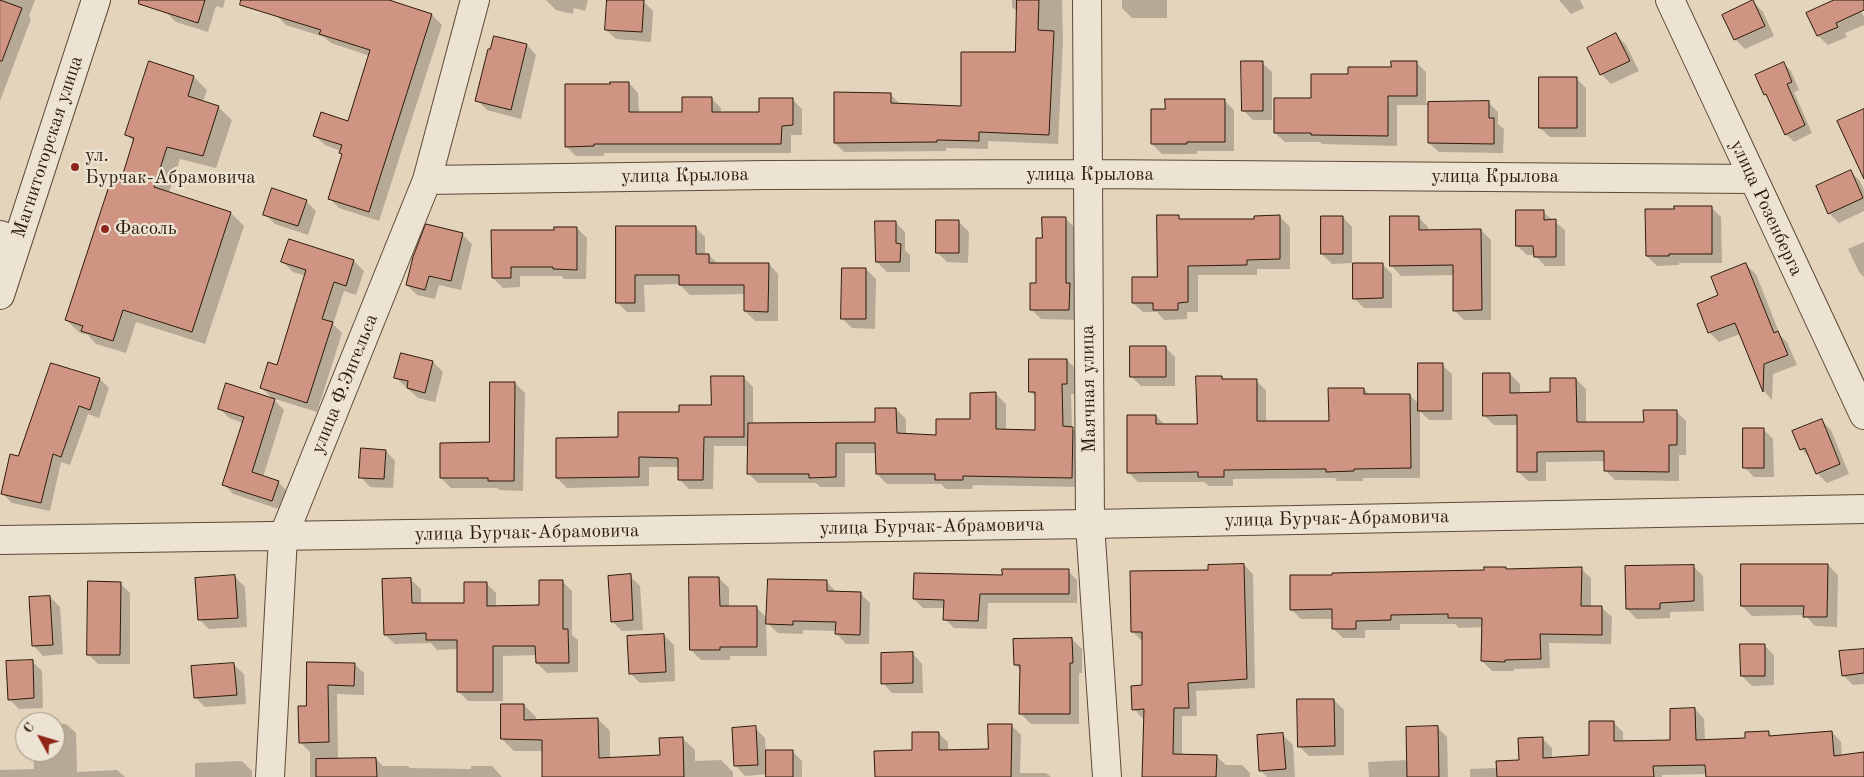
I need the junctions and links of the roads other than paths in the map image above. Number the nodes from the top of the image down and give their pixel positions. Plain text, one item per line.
1 (96, 0) edge
2 (475, 0) edge
3 (1087, 0) edge
4 (1670, 0) edge
5 (1087, 174) junction
6 (1753, 179) junction
7 (427, 180) junction
8 (9, 238) edge
9 (0, 295) edge
10 (1864, 415) edge
11 (1864, 509) edge
12 (1090, 524) junction
13 (283, 537) junction
14 (0, 540) edge
15 (270, 777) edge
16 (1106, 777) edge

1 - 8 street, Магнитогорская улица
2 - 7 street, улица Ф.Энгельса
3 - 5 street, Маячная улица
4 - 6 street, улица Розенберга
5 - 6 street, улица Крылова
5 - 7 street, улица Крылова
5 - 12 street, Маячная улица
6 - 10 street, улица Розенберга
7 - 13 street, улица Ф.Энгельса
8 - 9 street, Магнитогорская улица
11 - 12 street, улица Бурчак-Абрамовича
12 - 13 street, улица Бурчак-Абрамовича
12 - 16 street, Маячная улица
13 - 14 street, улица Бурчак-Абрамовича
13 - 15 street, улица Ф.Энгельса

